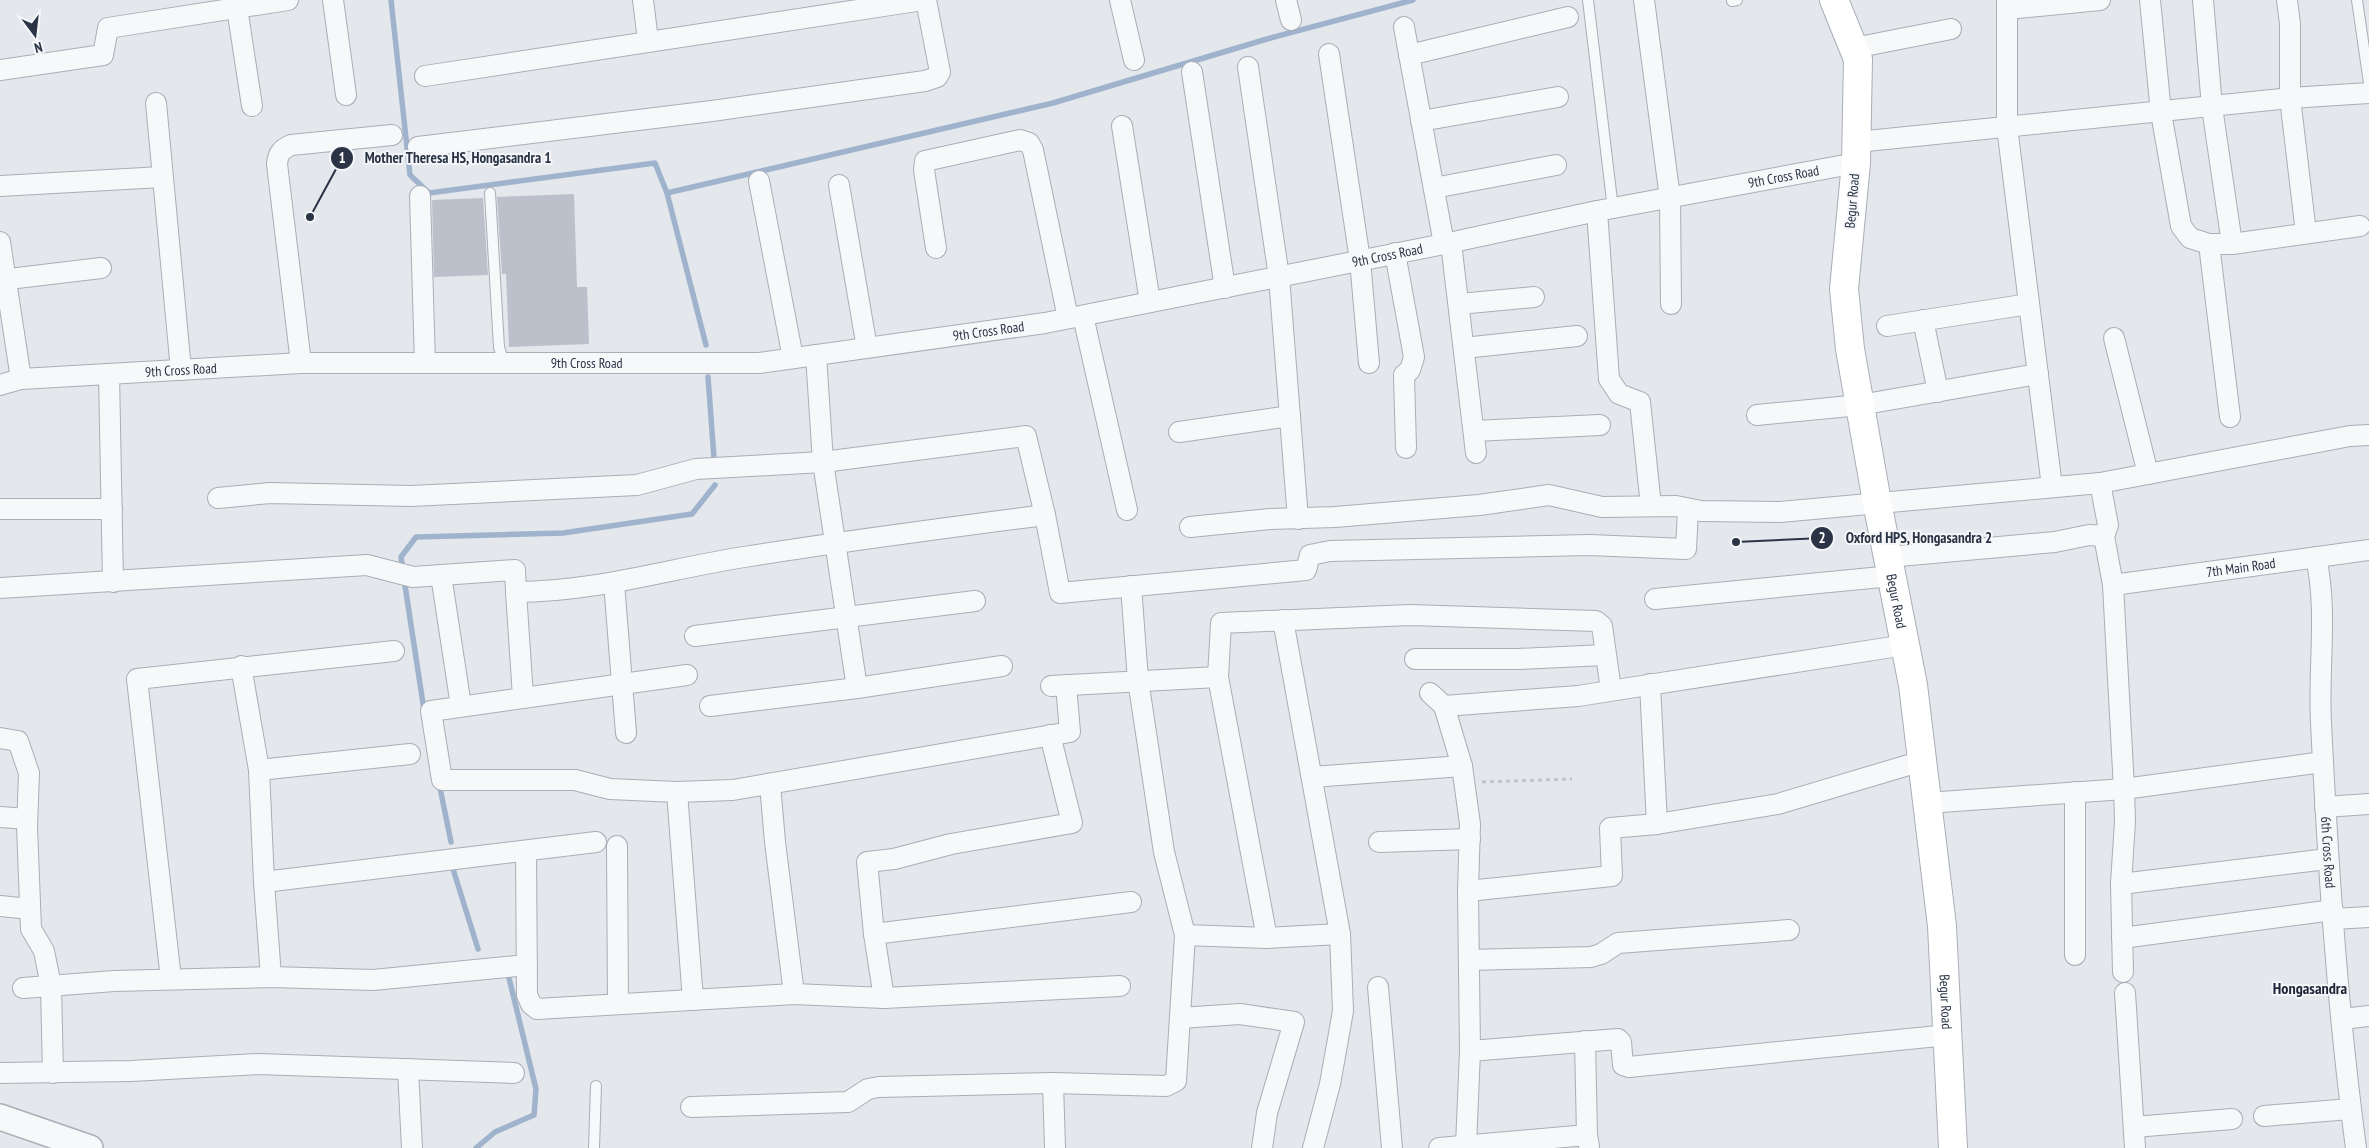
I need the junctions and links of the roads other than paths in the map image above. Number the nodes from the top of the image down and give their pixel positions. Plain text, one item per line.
1 (288, 0) edge
2 (333, 0) edge
3 (643, 0) edge
4 (925, 0) edge
5 (1120, 0) edge
6 (1286, 0) edge
7 (1588, 0) edge
8 (1644, 0) edge
9 (1834, 0) edge
10 (2100, 0) edge
11 (2150, 0) edge
12 (2203, 0) edge
13 (2287, 0) edge
14 (2357, 0) edge
15 (864, 4) edge
16 (2007, 4) edge
17 (238, 8) junction
18 (1568, 17) dead end
19 (1291, 20) dead end
20 (1404, 27) dead end
21 (1952, 29) dead end
22 (2365, 32) edge
23 (648, 41) junction
24 (1854, 48) junction
25 (1329, 54) dead end
26 (1409, 55) junction
27 (1134, 60) dead end
28 (1248, 67) dead end
29 (0, 70) edge
30 (1192, 72) dead end
31 (426, 76) dead end
32 (2369, 84) edge
33 (2369, 93) edge
34 (346, 94) dead end
35 (1558, 97) dead end
36 (2290, 98) junction
37 (156, 103) dead end
38 (252, 106) dead end
39 (2212, 107) junction
40 (2161, 113) junction
41 (1421, 121) junction
42 (1122, 126) dead end
43 (2007, 127) junction
44 (392, 135) dead end
45 (418, 147) dead end
46 (1856, 153) junction
47 (1556, 165) dead end
48 (162, 177) junction
49 (759, 181) dead end
50 (839, 185) dead end
51 (0, 186) edge
52 (1434, 188) junction
53 (490, 192) dead end
54 (420, 196) dead end
55 (1670, 198) junction
56 (1605, 210) junction
57 (2360, 226) dead end
58 (2306, 233) junction
59 (0, 242) edge
60 (1448, 244) junction
61 (2209, 244) junction
62 (2232, 244) junction
63 (936, 248) dead end
64 (1395, 253) junction
65 (1360, 260) junction
66 (101, 268) dead end
67 (1279, 277) junction
68 (3, 279) edge
69 (1225, 288) junction
70 (1534, 296) dead end
71 (1150, 302) junction
72 (1459, 304) junction
73 (1671, 304) dead end
74 (2029, 304) junction
75 (1076, 317) junction
76 (1923, 320) junction
77 (1887, 326) dead end
78 (1577, 336) dead end
79 (2114, 338) dead end
80 (867, 348) junction
81 (1464, 348) junction
82 (816, 355) junction
83 (793, 358) junction
84 (425, 362) junction
85 (301, 363) junction
86 (1369, 363) dead end
87 (504, 364) junction
88 (181, 370) junction
89 (109, 374) junction
90 (2038, 374) junction
91 (21, 379) junction
92 (0, 385) edge
93 (1938, 392) junction
94 (1860, 405) junction
95 (1758, 415) dead end
96 (1290, 416) junction
97 (2230, 417) dead end
98 (1600, 425) dead end
99 (1179, 432) dead end
100 (1474, 432) junction
101 (2369, 435) edge
102 (1406, 448) dead end
103 (1476, 453) dead end
104 (823, 462) junction
105 (2148, 474) junction
106 (2100, 484) junction
107 (2052, 487) junction
108 (218, 498) dead end
109 (1877, 502) junction
110 (1651, 506) junction
111 (112, 508) junction
112 (0, 509) edge
113 (1688, 509) junction
114 (1127, 510) dead end
115 (1045, 514) junction
116 (1298, 519) junction
117 (1190, 527) dead end
118 (2104, 536) junction
119 (835, 543) junction
120 (2369, 550) edge
121 (2316, 557) junction
122 (1890, 566) junction
123 (441, 575) junction
124 (113, 582) junction
125 (614, 583) junction
126 (2113, 584) junction
127 (1131, 586) junction
128 (0, 588) edge
129 (516, 592) junction
130 (1655, 599) dead end
131 (976, 601) dead end
132 (848, 618) junction
133 (1283, 620) junction
134 (695, 636) dead end
135 (1905, 645) junction
136 (394, 650) dead end
137 (1605, 656) junction
138 (1415, 659) dead end
139 (241, 666) junction
140 (1002, 666) dead end
141 (686, 675) dead end
142 (1218, 676) junction
143 (1138, 680) junction
144 (621, 684) junction
145 (1650, 684) junction
146 (856, 688) junction
147 (1611, 690) junction
148 (523, 697) junction
149 (462, 706) junction
150 (710, 706) dead end
151 (626, 733) dead end
152 (1050, 735) junction
153 (0, 738) edge
154 (410, 754) dead end
155 (1922, 761) junction
156 (2323, 762) junction
157 (259, 770) junction
158 (1463, 774) junction
159 (1312, 777) junction
160 (770, 784) junction
161 (2124, 789) junction
162 (677, 792) junction
163 (2075, 792) junction
164 (1928, 803) junction
165 (2369, 804) edge
166 (2325, 807) junction
167 (0, 817) edge
168 (27, 819) junction
169 (1657, 824) junction
170 (1470, 839) junction
171 (596, 842) dead end
172 (1379, 842) dead end
173 (617, 846) dead end
174 (526, 851) junction
175 (2327, 859) junction
176 (264, 882) junction
177 (2121, 884) junction
178 (1468, 891) junction
179 (1131, 902) dead end
180 (0, 906) edge
181 (30, 909) junction
182 (2333, 915) junction
183 (2369, 917) edge
184 (1789, 930) dead end
185 (874, 934) junction
186 (1340, 934) junction
187 (1185, 935) junction
188 (1267, 938) junction
189 (2122, 938) junction
190 (2075, 955) dead end
191 (1469, 960) junction
192 (527, 965) junction
193 (2123, 972) dead end
194 (270, 977) junction
195 (171, 979) junction
196 (52, 986) junction
197 (1120, 986) dead end
198 (1378, 986) dead end
199 (23, 988) dead end
200 (794, 994) junction
201 (2125, 994) dead end
202 (884, 998) junction
203 (692, 1000) junction
204 (618, 1004) junction
205 (2369, 1016) edge
206 (1180, 1018) junction
207 (2342, 1019) junction
208 (1948, 1035) junction
209 (1585, 1042) junction
210 (1470, 1051) junction
211 (408, 1069) junction
212 (53, 1073) junction
213 (514, 1073) dead end
214 (0, 1074) edge
215 (1053, 1083) junction
216 (596, 1086) dead end
217 (690, 1107) dead end
218 (2350, 1109) junction
219 (2264, 1116) dead end
220 (0, 1118) edge
221 (2232, 1119) dead end
222 (2134, 1127) junction
223 (1588, 1141) edge
224 (1466, 1146) junction
225 (1501, 1146) edge
226 (83, 1147) edge
227 (412, 1148) edge
228 (594, 1148) edge
229 (1055, 1148) edge
230 (1262, 1148) edge
231 (1313, 1148) edge
232 (1392, 1148) edge
233 (1439, 1148) edge
234 (1953, 1148) edge
235 (2135, 1148) edge
236 (2356, 1148) edge

1 - 17 street
2 - 34 street
3 - 23 street
4 - 15 street
4 - 45 street
5 - 27 street
6 - 19 street
7 - 56 lane
8 - 55 street
9 - 24 main road, Begur Road
10 - 16 street
11 - 40 street
12 - 39 street
13 - 36 street
14 - 22 lane
15 - 23 street
16 - 43 street
17 - 29 street
17 - 38 street
18 - 26 street
20 - 26 street
21 - 24 street
22 - 32 lane
23 - 31 street
24 - 46 main road, Begur Road
25 - 65 street
26 - 41 street
28 - 67 street
30 - 69 street
33 - 36 street, 9th Cross Road
35 - 41 street
36 - 39 street, 9th Cross Road
36 - 58 street
37 - 48 street
39 - 40 street, 9th Cross Road
39 - 62 street
40 - 43 street, 9th Cross Road
40 - 61 street
41 - 52 street
42 - 71 street
43 - 46 street, 9th Cross Road
43 - 74 street
44 - 85 street
46 - 55 street, 9th Cross Road
46 - 94 main road, Begur Road
47 - 52 street
48 - 51 street
48 - 88 street
49 - 83 street
50 - 80 street
52 - 60 street
53 - 87 lane
54 - 84 street
55 - 56 street, 9th Cross Road
55 - 73 street
56 - 60 street, 9th Cross Road
56 - 110 street
57 - 58 street
58 - 62 street
59 - 68 street
60 - 64 street, 9th Cross Road
60 - 72 street
61 - 62 street
61 - 97 street
63 - 75 street
64 - 65 street, 9th Cross Road
64 - 102 street
65 - 67 street, 9th Cross Road
65 - 86 street
66 - 68 street
67 - 69 street, 9th Cross Road
67 - 96 street
68 - 91 street
69 - 71 street, 9th Cross Road
70 - 72 street
71 - 75 street, 9th Cross Road
72 - 81 street
74 - 76 street
74 - 90 street
75 - 80 street, 9th Cross Road
75 - 114 street
76 - 77 street
76 - 93 street
78 - 81 street
79 - 105 street
80 - 82 street, 9th Cross Road
81 - 100 street
82 - 83 street, 9th Cross Road
82 - 104 street
83 - 87 street, 9th Cross Road
84 - 85 street, 9th Cross Road
84 - 87 street, 9th Cross Road
85 - 88 street, 9th Cross Road
88 - 89 street, 9th Cross Road
89 - 91 street, 9th Cross Road
89 - 111 street
90 - 93 street
90 - 107 street
91 - 92 street, 9th Cross Road
93 - 94 street
94 - 95 street
94 - 109 main road, Begur Road
96 - 99 street
96 - 116 street
98 - 100 street
100 - 103 street
101 - 105 street
104 - 108 street
104 - 115 street
104 - 119 street
105 - 106 street
106 - 107 street
106 - 118 street
107 - 109 street
109 - 113 street
109 - 122 main road, Begur Road
110 - 113 street
110 - 116 street
111 - 112 street
111 - 124 street
113 - 127 street
115 - 119 street
115 - 127 street
116 - 117 street
118 - 122 street
118 - 126 street
119 - 125 street
119 - 132 street
120 - 121 street, 7th Main Road
121 - 126 street, 7th Main Road
121 - 156 street, 6th Cross Road
122 - 130 street
122 - 135 main road, Begur Road
123 - 124 street
123 - 129 street
123 - 149 street
124 - 128 street
125 - 129 street
125 - 144 street
126 - 161 street
127 - 143 street
129 - 148 street
131 - 132 street
132 - 134 street
132 - 146 street
133 - 137 street
133 - 142 street
133 - 159 street
135 - 145 street
135 - 155 main road, Begur Road
136 - 139 street
137 - 138 street
137 - 147 street
139 - 157 street
139 - 195 street
140 - 146 street
141 - 144 street
142 - 143 street
142 - 188 street
143 - 152 street
143 - 187 street
144 - 148 street
144 - 151 street
145 - 147 street
145 - 169 street
146 - 150 street
147 - 158 street
148 - 149 street
149 - 162 street
152 - 160 street
152 - 185 street
153 - 168 street
154 - 157 street
155 - 164 main road, Begur Road
155 - 169 street
156 - 161 street
156 - 166 street, 6th Cross Road
157 - 176 street
158 - 159 street
158 - 170 street
159 - 186 street
160 - 162 street
160 - 200 street
161 - 163 street
161 - 177 street
162 - 203 street
163 - 164 street
163 - 190 street
164 - 208 main road, Begur Road
165 - 166 street
166 - 175 street, 6th Cross Road
167 - 168 street
168 - 181 street
169 - 178 street
170 - 172 street
170 - 178 street
171 - 174 street
173 - 204 street
174 - 176 street
174 - 192 street
175 - 177 street
175 - 182 street, 6th Cross Road
176 - 194 street
177 - 189 street
178 - 191 street
179 - 185 street
180 - 181 street
181 - 196 street
182 - 183 street
182 - 189 street
182 - 207 street, 6th Cross Road
184 - 191 street
185 - 202 street
186 - 188 street
186 - 231 street
187 - 188 street
187 - 206 street
189 - 193 street
191 - 210 street
192 - 194 street
192 - 204 street
194 - 195 street
195 - 196 street
196 - 199 street
196 - 212 street
197 - 202 street
198 - 232 street
200 - 202 street
200 - 203 street
201 - 222 street
203 - 204 street
205 - 207 street
206 - 215 street
206 - 230 street
207 - 218 street, 6th Cross Road
208 - 209 street
208 - 234 main road, Begur Road
209 - 210 street
209 - 223 street
210 - 224 street
211 - 212 street
211 - 213 street
211 - 227 street
212 - 214 street
215 - 217 street
215 - 229 street
216 - 228 lane
218 - 219 street
218 - 236 street, 6th Cross Road
220 - 226 street
221 - 222 street
222 - 235 street
223 - 225 street
224 - 225 street
224 - 233 street

